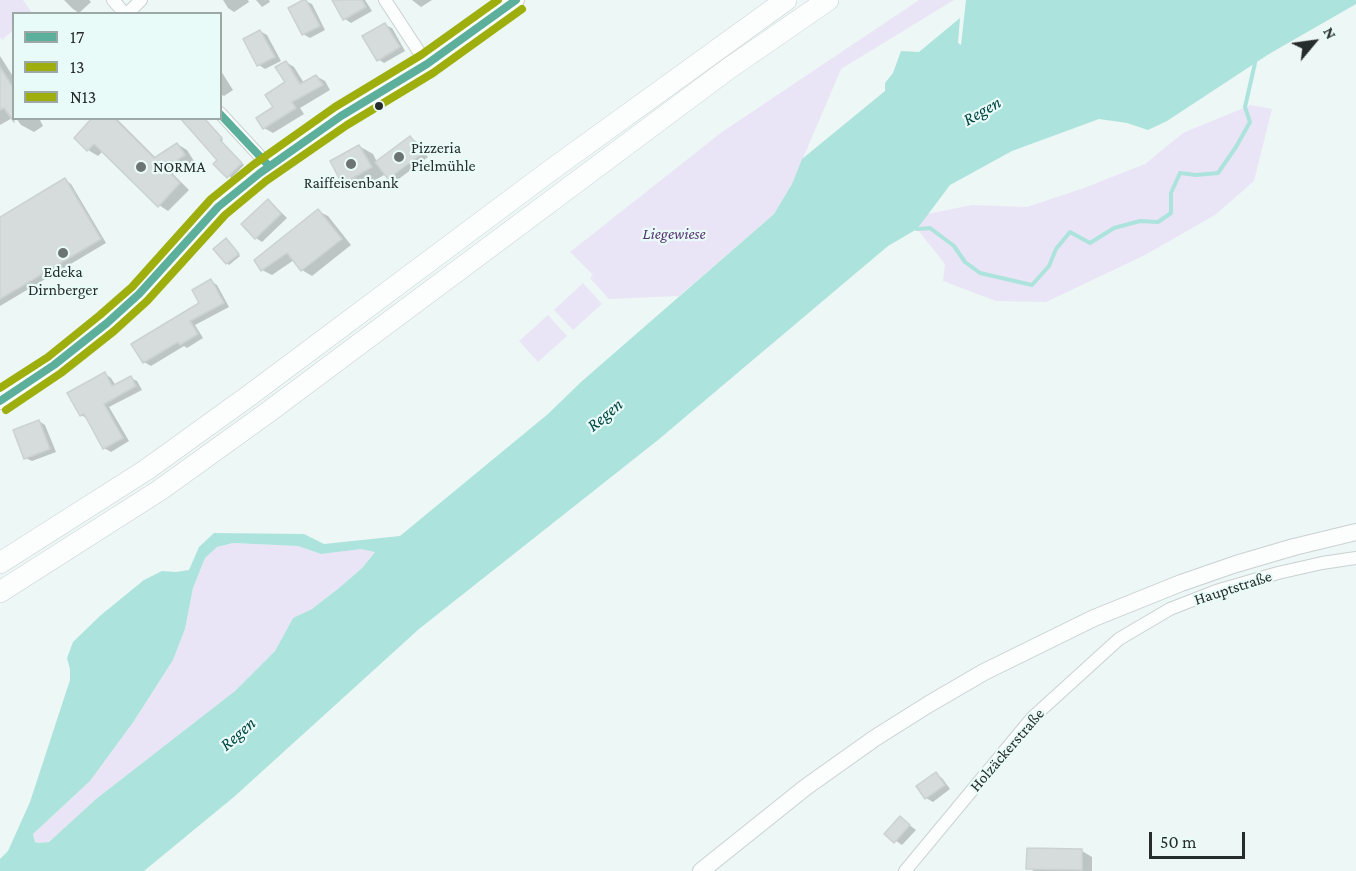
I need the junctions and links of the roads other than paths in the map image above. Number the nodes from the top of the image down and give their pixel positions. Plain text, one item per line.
1 (113, 0) edge
2 (141, 0) edge
3 (385, 0) edge
4 (516, 0) edge
5 (786, 0) edge
6 (828, 0) edge
7 (124, 12) edge
8 (128, 12) edge
9 (427, 64) junction
10 (222, 115) edge
11 (269, 166) junction
12 (0, 401) edge
13 (1356, 532) edge
14 (1356, 558) edge
15 (0, 563) edge
16 (0, 592) edge
17 (1119, 639) joint
18 (701, 871) edge
19 (905, 871) edge

1 - 7 street
2 - 8 street
3 - 9 street
4 - 9 main road
5 - 15 highway
6 - 16 highway
9 - 11 main road
10 - 11 street
11 - 12 main road
13 - 18 main road, Hauptstraße
14 - 17 street, Hauptstraße
17 - 19 street, Holzäckerstraße

